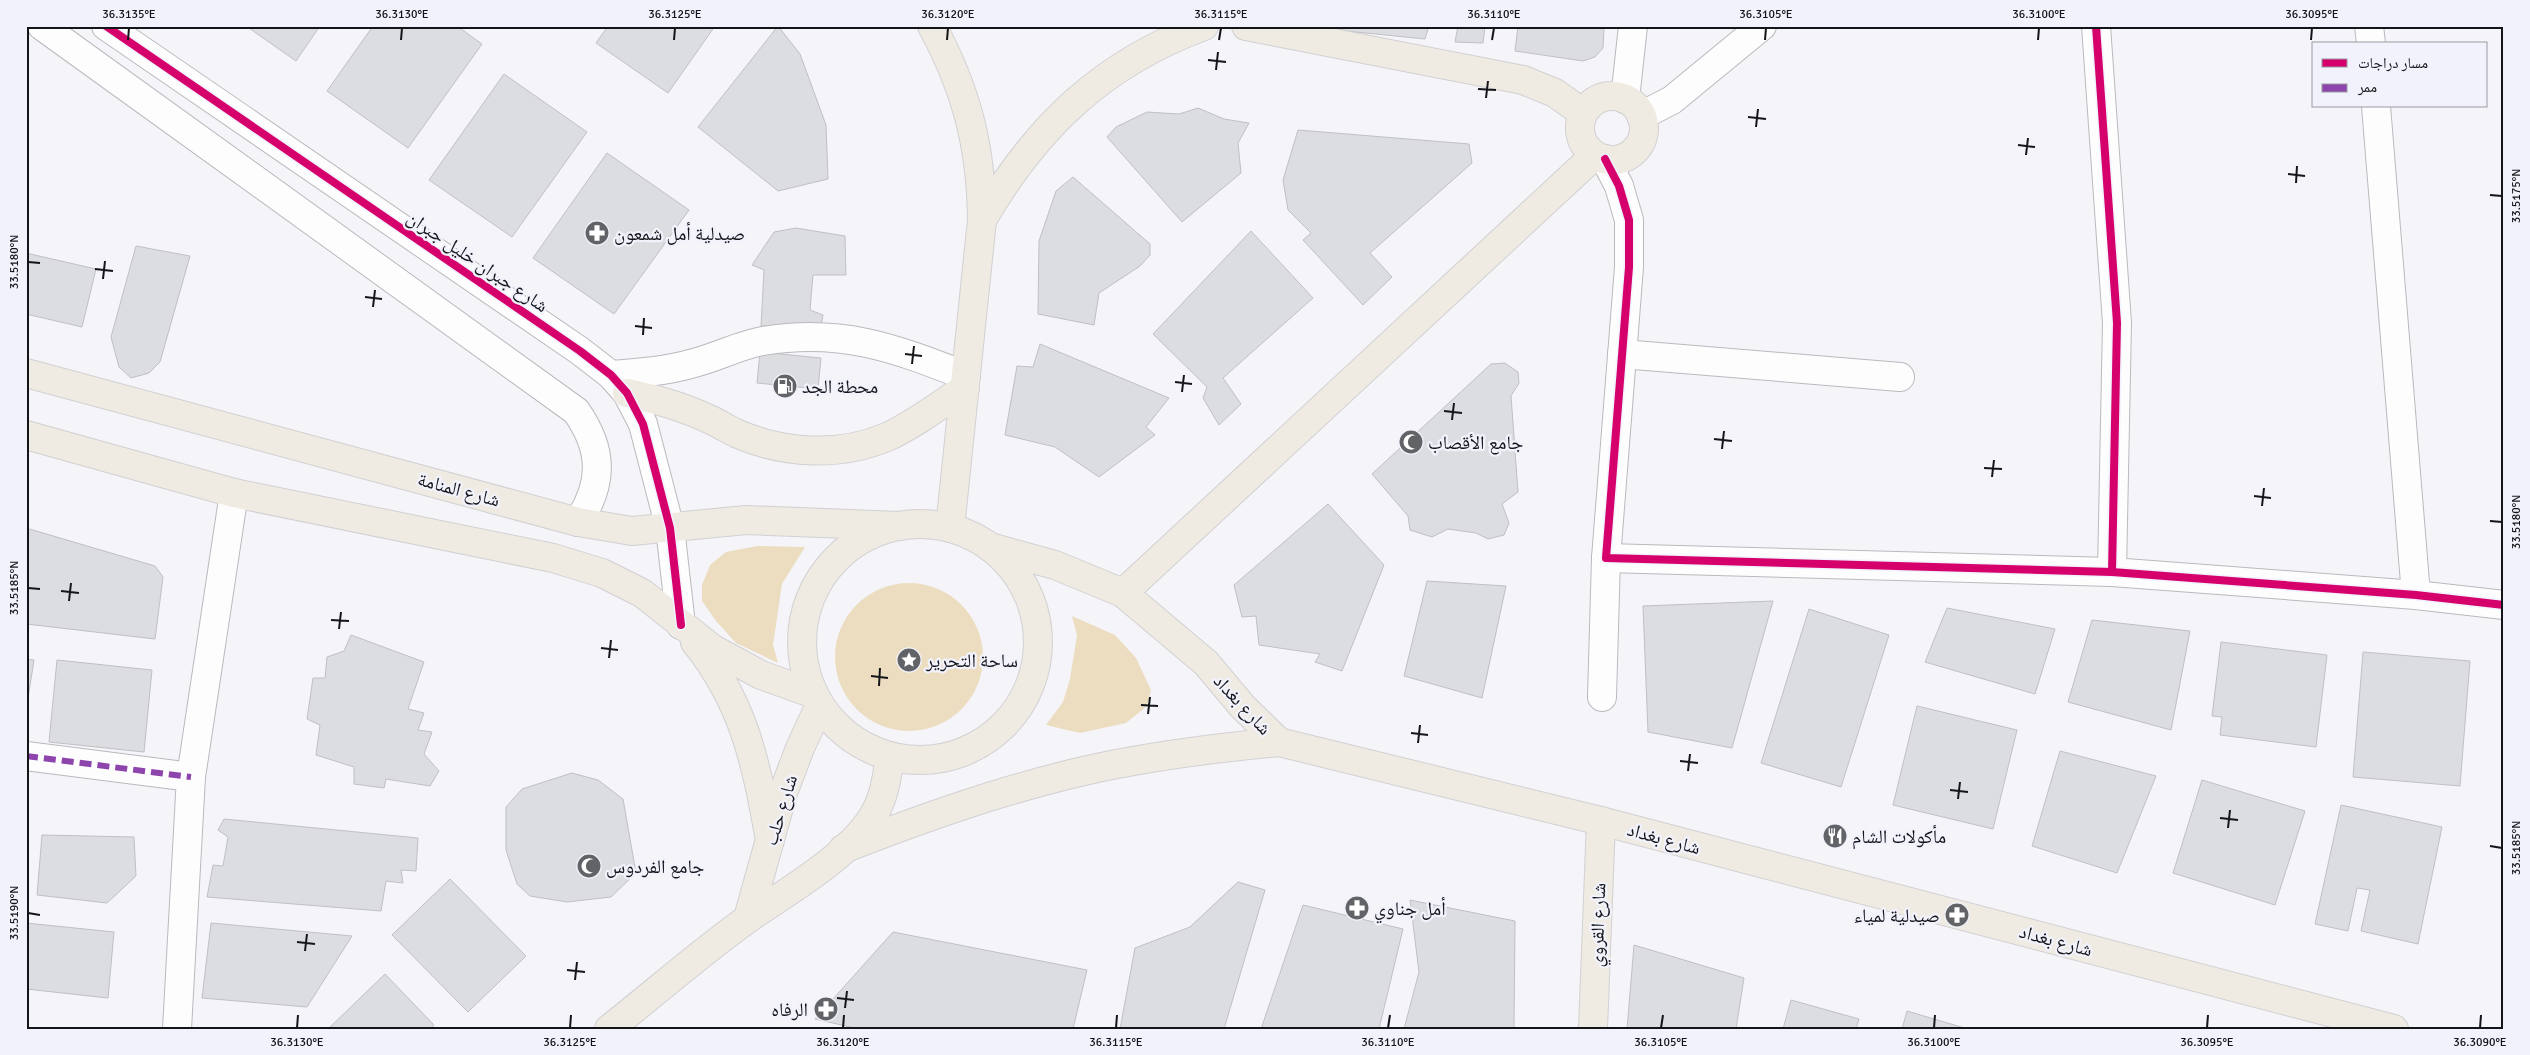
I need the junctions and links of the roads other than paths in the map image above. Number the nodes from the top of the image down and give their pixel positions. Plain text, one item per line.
1 (42, 26) edge
2 (106, 26) edge
3 (932, 26) edge
4 (1204, 26) edge
5 (1246, 26) edge
6 (1633, 26) edge
7 (1762, 26) edge
8 (2096, 26) edge
9 (2369, 26) edge
10 (2371, 42) edge
11 (1633, 108) junction
12 (2376, 108) edge
13 (1583, 113) junction
14 (1600, 157) junction
15 (982, 220) junction
16 (1622, 354) junction
17 (26, 373) edge
18 (1900, 377) dead end
19 (966, 382) junction
20 (619, 384) junction
21 (26, 435) edge
22 (234, 493) junction
23 (578, 522) junction
24 (900, 526) junction
25 (670, 528) junction
26 (950, 528) junction
27 (990, 547) junction
28 (1606, 558) junction
29 (2112, 572) junction
30 (1123, 593) junction
31 (2416, 595) junction
32 (2504, 605) edge
33 (682, 625) junction
34 (1602, 697) dead end
35 (817, 700) junction
36 (1279, 742) junction
37 (26, 756) edge
38 (890, 756) junction
39 (191, 777) junction
40 (1601, 821) junction
41 (770, 840) junction
42 (843, 849) junction
43 (748, 918) junction
44 (2379, 1027) edge
45 (177, 1029) edge
46 (609, 1029) edge
47 (1593, 1029) edge

1 - 23 street
2 - 20 street, شارع جبران خليل جبران
3 - 15 main road
4 - 15 main road
5 - 13 main road
6 - 11 street
7 - 11 street
8 - 29 street
9 - 10 street
11 - 13 main road
11 - 14 main road
12 - 31 street
13 - 14 main road
14 - 16 street
14 - 30 main road
15 - 19 main road
16 - 18 street
16 - 28 street
17 - 23 main road, شارع المنامة
19 - 20 street
19 - 20 main road
19 - 26 main road
20 - 25 street, شارع جبران خليل جبران
21 - 22 main road
22 - 33 main road
22 - 39 street
23 - 25 main road, شارع المنامة
24 - 25 main road, شارع المنامة
24 - 26 main road
24 - 35 main road
25 - 33 street, شارع جبران خليل جبران
26 - 27 main road
27 - 30 main road, شارع بغداد
27 - 38 main road
28 - 29 street
28 - 34 street
29 - 31 street
30 - 36 main road, شارع بغداد
31 - 32 street
33 - 35 main road
33 - 41 main road
35 - 38 main road
35 - 41 main road, شارع حلب
36 - 40 main road, شارع بغداد
36 - 42 main road
37 - 39 street
38 - 42 main road
39 - 45 street
40 - 44 main road, شارع بغداد
40 - 47 main road, شارع القروي
41 - 43 main road, شارع حلب
42 - 43 main road
43 - 46 main road

